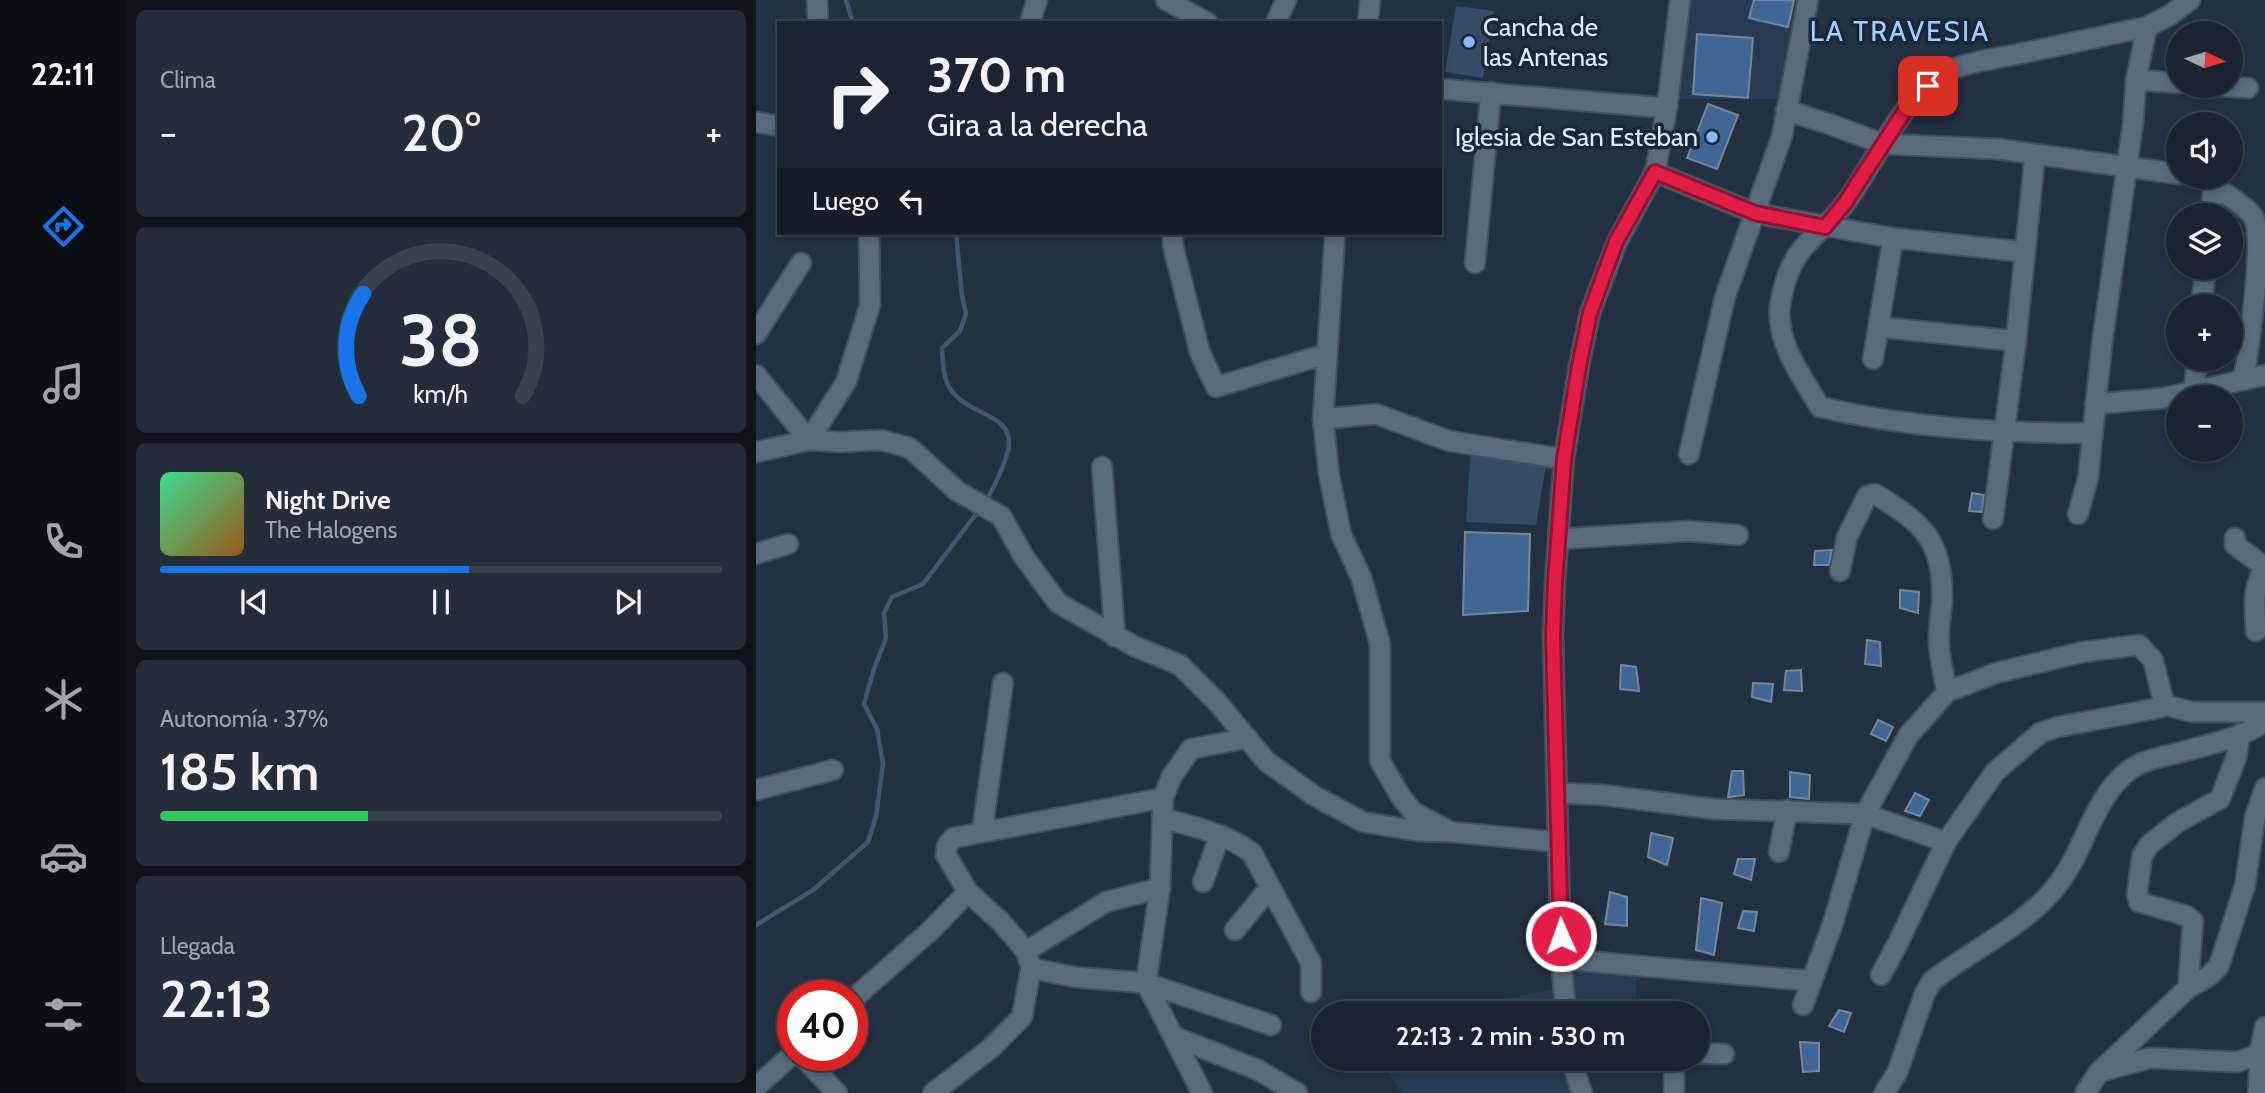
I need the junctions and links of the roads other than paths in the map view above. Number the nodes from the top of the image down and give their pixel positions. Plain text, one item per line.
1 (817, 0) edge
2 (1037, 0) edge
3 (1166, 0) edge
4 (1286, 0) edge
5 (1370, 0) edge
6 (1679, 0) edge
7 (1808, 0) edge
8 (2190, 0) edge
9 (818, 21) edge
10 (1031, 21) edge
11 (1204, 21) edge
12 (1277, 21) edge
13 (1368, 21) edge
14 (2147, 27) junction
15 (2136, 79) junction
16 (2166, 82) edge
17 (2244, 88) edge
18 (2248, 88) dead end
19 (1442, 89) edge
20 (1491, 92) junction
21 (1667, 108) junction
22 (1786, 110) junction
23 (756, 122) edge
24 (777, 126) edge
25 (1883, 144) junction
26 (2035, 155) junction
27 (2126, 168) junction
28 (1655, 172) junction
29 (2166, 173) edge
30 (2218, 189) edge
31 (1755, 213) junction
32 (1825, 227) junction
33 (869, 235) edge
34 (1173, 235) edge
35 (1335, 235) edge
36 (1893, 238) junction
37 (2025, 252) junction
38 (801, 263) dead end
39 (1475, 263) dead end
40 (1879, 327) junction
41 (756, 334) edge
42 (2016, 341) junction
43 (1326, 354) junction
44 (1874, 359) dead end
45 (756, 375) edge
46 (2265, 375) edge
47 (2244, 378) junction
48 (2219, 385) edge
49 (2166, 397) edge
50 (2095, 404) junction
51 (1323, 419) junction
52 (2005, 433) junction
53 (2092, 433) junction
54 (809, 440) junction
55 (756, 452) edge
56 (1689, 454) dead end
57 (1564, 459) junction
58 (1102, 467) dead end
59 (2078, 514) dead end
60 (1993, 519) dead end
61 (1738, 535) dead end
62 (2235, 538) dead end
63 (1559, 539) junction
64 (788, 544) dead end
65 (756, 554) edge
66 (2265, 567) edge
67 (1840, 571) dead end
68 (2256, 631) dead end
69 (1115, 637) junction
70 (1003, 683) dead end
71 (1947, 692) junction
72 (2162, 704) junction
73 (2265, 719) edge
74 (2240, 735) junction
75 (1247, 738) junction
76 (833, 771) dead end
77 (2265, 788) edge
78 (756, 790) edge
79 (1558, 793) junction
80 (1163, 808) junction
81 (1787, 810) junction
82 (1865, 814) junction
83 (982, 832) junction
84 (1451, 832) junction
85 (1220, 835) junction
86 (1558, 842) junction
87 (1947, 842) junction
88 (1779, 852) dead end
89 (1202, 882) dead end
90 (1270, 887) junction
91 (1160, 888) junction
92 (968, 892) junction
93 (1235, 930) dead end
94 (1562, 959) junction
95 (1029, 960) junction
96 (1881, 975) dead end
97 (1812, 981) junction
98 (1146, 983) junction
99 (868, 986) edge
100 (2188, 988) junction
101 (1311, 992) dead end
102 (1565, 1001) edge
103 (1803, 1005) dead end
104 (1271, 1025) dead end
105 (2265, 1027) edge
106 (1175, 1037) junction
107 (2260, 1051) junction
108 (1710, 1053) edge
109 (1724, 1054) dead end
110 (777, 1068) edge
111 (816, 1071) edge
112 (1575, 1071) edge
113 (1674, 1071) edge
114 (2099, 1072) junction
115 (756, 1087) edge
116 (837, 1093) edge
117 (933, 1093) edge
118 (1202, 1093) edge
119 (1297, 1093) edge
120 (1582, 1093) edge
121 (1674, 1093) edge
122 (1884, 1093) edge
123 (2085, 1093) edge
124 (2259, 1093) edge

1 - 9 street
2 - 10 street
3 - 11 street
4 - 12 street
5 - 13 street
6 - 21 street
7 - 22 street
8 - 14 street
14 - 15 street
14 - 25 street
15 - 16 street
15 - 27 street
17 - 18 street
19 - 20 street
20 - 21 street
20 - 39 street
21 - 28 street
22 - 25 street
22 - 31 street
23 - 24 street
25 - 26 street
25 - 32 street
26 - 27 street
26 - 37 street
27 - 29 street
27 - 50 street
28 - 31 street
28 - 57 street
30 - 47 street
31 - 32 street
31 - 56 street
32 - 36 street
32 - 52 street
33 - 54 street
34 - 43 street
35 - 43 street
36 - 37 street
36 - 40 street
37 - 42 street
38 - 41 street
40 - 42 street
40 - 44 street
42 - 52 street
43 - 51 street
45 - 54 street
46 - 47 street
47 - 48 street
49 - 50 street
50 - 53 street
51 - 57 street
51 - 84 street
52 - 53 street
52 - 60 street
53 - 59 street
54 - 55 street
54 - 69 street
57 - 63 street
58 - 69 street
61 - 63 street
62 - 66 street
63 - 79 street
64 - 65 street
66 - 68 street
67 - 71 street
69 - 75 street
70 - 83 street
71 - 72 street
71 - 82 street
72 - 73 street
72 - 87 street
73 - 74 street
74 - 100 street
74 - 122 street
75 - 80 street
75 - 84 street
76 - 78 street
77 - 100 street
79 - 81 street
79 - 86 street
80 - 83 street
80 - 85 street
80 - 91 street
81 - 82 street
81 - 88 street
82 - 87 street
82 - 97 street
83 - 92 street
84 - 86 street
85 - 89 street
85 - 90 street
86 - 94 street
87 - 96 street
90 - 93 street
90 - 101 street
91 - 95 street
91 - 98 street
92 - 95 street
92 - 99 street
94 - 97 street
94 - 102 street
95 - 98 street
95 - 117 street
97 - 103 street
98 - 104 street
98 - 106 street
100 - 114 street
105 - 107 street
106 - 118 street
106 - 119 street
107 - 114 street
107 - 124 street
108 - 109 street
110 - 115 street
111 - 116 street
112 - 120 street
113 - 121 street
114 - 123 street

